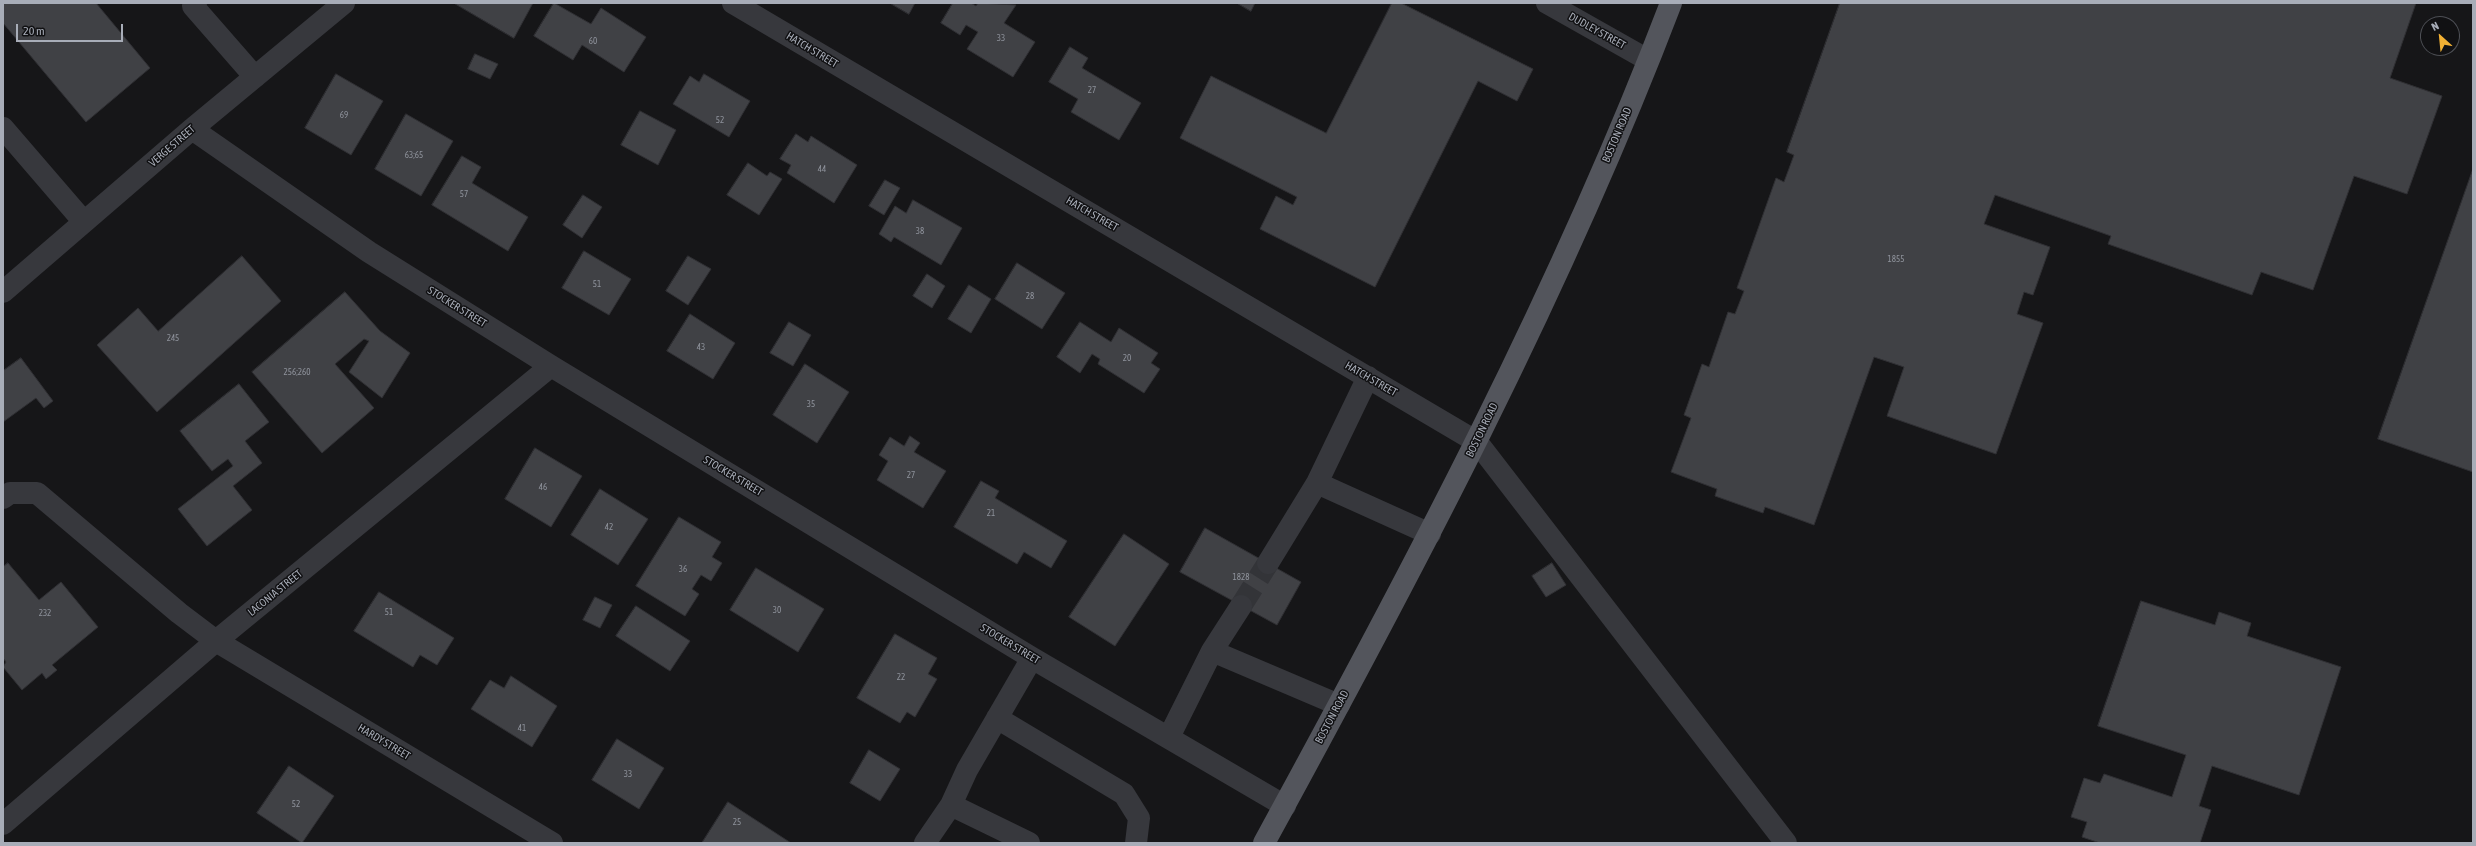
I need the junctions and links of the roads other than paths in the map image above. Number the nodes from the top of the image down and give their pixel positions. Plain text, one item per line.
1 (344, 3) edge
2 (733, 3) edge
3 (1546, 3) edge
4 (1671, 3) edge
5 (193, 4) edge
6 (1648, 60) junction
7 (255, 77) junction
8 (3, 128) edge
9 (192, 129) junction
10 (84, 222) junction
11 (3, 292) edge
12 (550, 366) junction
13 (1368, 377) junction
14 (1476, 442) junction
15 (1316, 482) junction
16 (3, 498) edge
17 (1430, 534) junction
18 (1268, 563) tunnel mouth
19 (1241, 606) tunnel mouth
20 (216, 641) junction
21 (1212, 651) junction
22 (1032, 658) junction
23 (1339, 705) junction
24 (997, 718) junction
25 (1169, 738) junction
26 (951, 805) junction
27 (1284, 806) junction
28 (3, 824) edge
29 (552, 843) edge
30 (925, 843) edge
31 (1029, 843) edge
32 (1136, 843) edge
33 (1264, 843) edge
34 (1786, 843) edge

1 - 7 street, VERGE STREET
2 - 13 street, HATCH STREET
3 - 6 street, DUDLEY STREET
4 - 6 main road, BOSTON ROAD
5 - 7 street
6 - 14 main road, BOSTON ROAD
7 - 9 street, VERGE STREET
8 - 10 street
9 - 10 street, VERGE STREET
9 - 12 street, STOCKER STREET
10 - 11 street, VERGE STREET
12 - 20 street, LACONIA STREET
12 - 22 street, STOCKER STREET
13 - 14 street, HATCH STREET
13 - 15 street
14 - 17 main road, BOSTON ROAD
14 - 34 street, HATCH STREET
15 - 17 street
15 - 18 street
16 - 20 street, HARDY STREET
17 - 23 main road, BOSTON ROAD
19 - 21 street
20 - 28 street, LACONIA STREET
20 - 29 street, HARDY STREET
21 - 23 street
21 - 25 street
22 - 24 street
22 - 25 street, STOCKER STREET
23 - 27 main road, BOSTON ROAD
24 - 26 street
24 - 32 street
25 - 27 street, STOCKER STREET
26 - 30 street
26 - 31 street
27 - 33 main road, BOSTON ROAD

